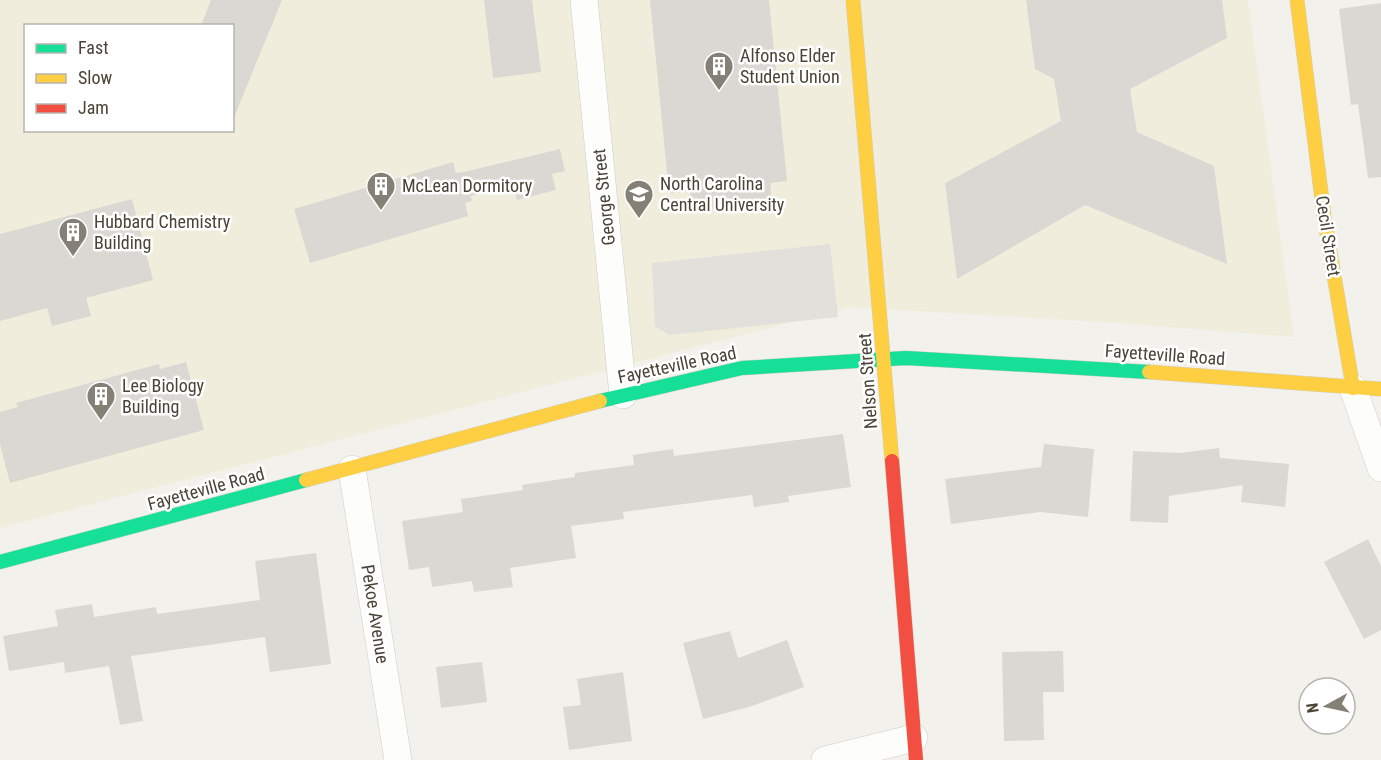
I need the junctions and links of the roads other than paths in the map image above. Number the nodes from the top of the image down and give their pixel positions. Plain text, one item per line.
1 (584, 0) edge
2 (853, 0) edge
3 (1297, 0) edge
4 (885, 358) junction
5 (1353, 388) junction
6 (1381, 389) edge
7 (623, 395) junction
8 (1381, 468) edge
9 (352, 469) junction
10 (0, 562) edge
11 (915, 749) edge
12 (398, 760) edge
13 (825, 760) edge

1 - 7 street, George Street
2 - 4 main road, Nelson Street
3 - 5 main road, Cecil Street
4 - 5 main road, Fayetteville Road
4 - 7 main road, Fayetteville Road
4 - 11 main road, Nelson Street
5 - 6 main road, Fayetteville Road
5 - 8 street, Cecil Street
7 - 9 main road, Fayetteville Road
9 - 10 main road, Fayetteville Road
9 - 12 street, Pekoe Avenue
11 - 13 street

